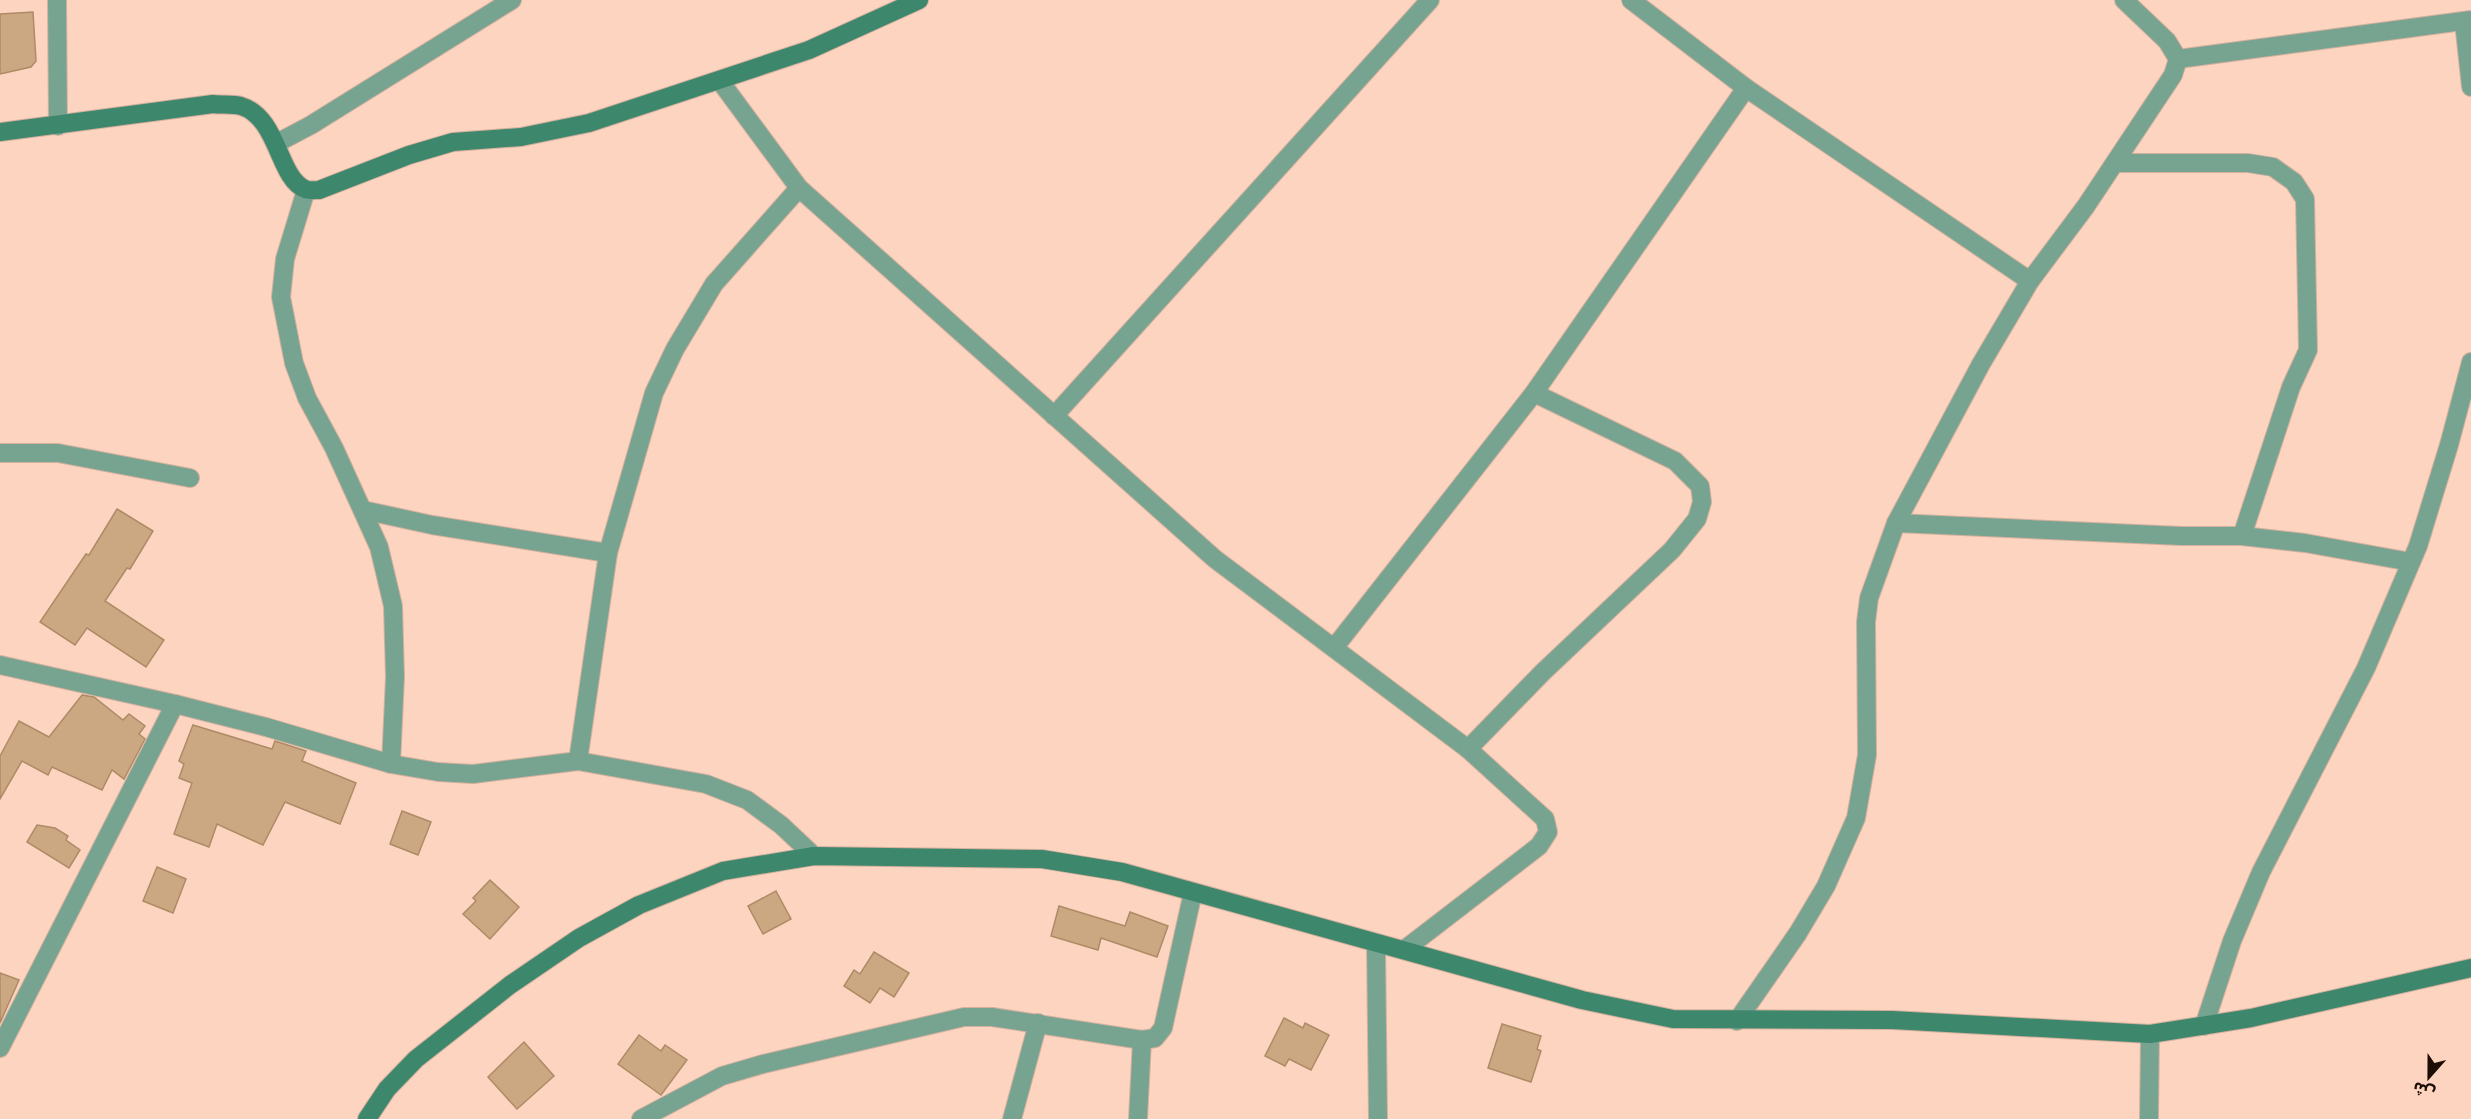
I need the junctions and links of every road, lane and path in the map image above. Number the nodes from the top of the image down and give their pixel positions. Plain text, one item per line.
1 (57, 0) edge
2 (512, 0) edge
3 (919, 0) edge
4 (1430, 0) edge
5 (1631, 0) edge
6 (2124, 0) edge
7 (2467, 21) edge
8 (2178, 59) junction
9 (720, 81) junction
10 (2471, 87) edge
11 (1746, 88) junction
12 (58, 126) junction
13 (0, 132) edge
14 (277, 143) junction
15 (2116, 163) junction
16 (799, 188) junction
17 (306, 190) junction
18 (2030, 281) junction
19 (2471, 362) edge
20 (1534, 393) junction
21 (1054, 416) junction
22 (0, 453) edge
23 (190, 478) dead end
24 (363, 510) junction
25 (1896, 523) junction
26 (2242, 536) junction
27 (608, 553) junction
28 (2411, 562) junction
29 (1334, 648) junction
30 (0, 665) edge
31 (175, 704) junction
32 (1468, 749) junction
33 (578, 761) junction
34 (391, 764) junction
35 (814, 856) junction
36 (1193, 892) junction
37 (1376, 944) junction
38 (1404, 950) junction
39 (2471, 968) edge
40 (1737, 1021) junction
41 (1038, 1023) junction
42 (2204, 1026) junction
43 (2150, 1034) junction
44 (1142, 1040) junction
45 (0, 1048) edge
46 (367, 1119) edge
47 (641, 1119) edge
48 (1012, 1119) edge
49 (1138, 1119) edge
50 (1378, 1119) edge
51 (2149, 1119) edge

1 - 12 street
2 - 14 street
3 - 9 street
4 - 21 street
5 - 11 street
6 - 8 street
7 - 8 street
7 - 10 street
8 - 15 street
9 - 16 street
9 - 17 street
11 - 18 street
11 - 20 street
12 - 13 street
12 - 14 street
14 - 17 street
15 - 18 street
15 - 26 street
16 - 21 street
16 - 27 street
17 - 24 street
18 - 25 street
19 - 28 street
20 - 29 street
20 - 32 street
21 - 29 street
22 - 23 street
24 - 27 street
24 - 34 street
25 - 26 street
25 - 40 street
26 - 28 street
27 - 33 street
28 - 42 street
29 - 32 street
30 - 31 street
31 - 34 street
31 - 45 street
32 - 38 street
33 - 34 street
33 - 35 street
35 - 36 street
35 - 46 street
36 - 37 street
36 - 44 street
37 - 38 street
37 - 50 street
38 - 40 street
39 - 42 street
40 - 43 street
41 - 44 street
41 - 47 street
41 - 48 street
42 - 43 street
43 - 51 street
44 - 49 street

